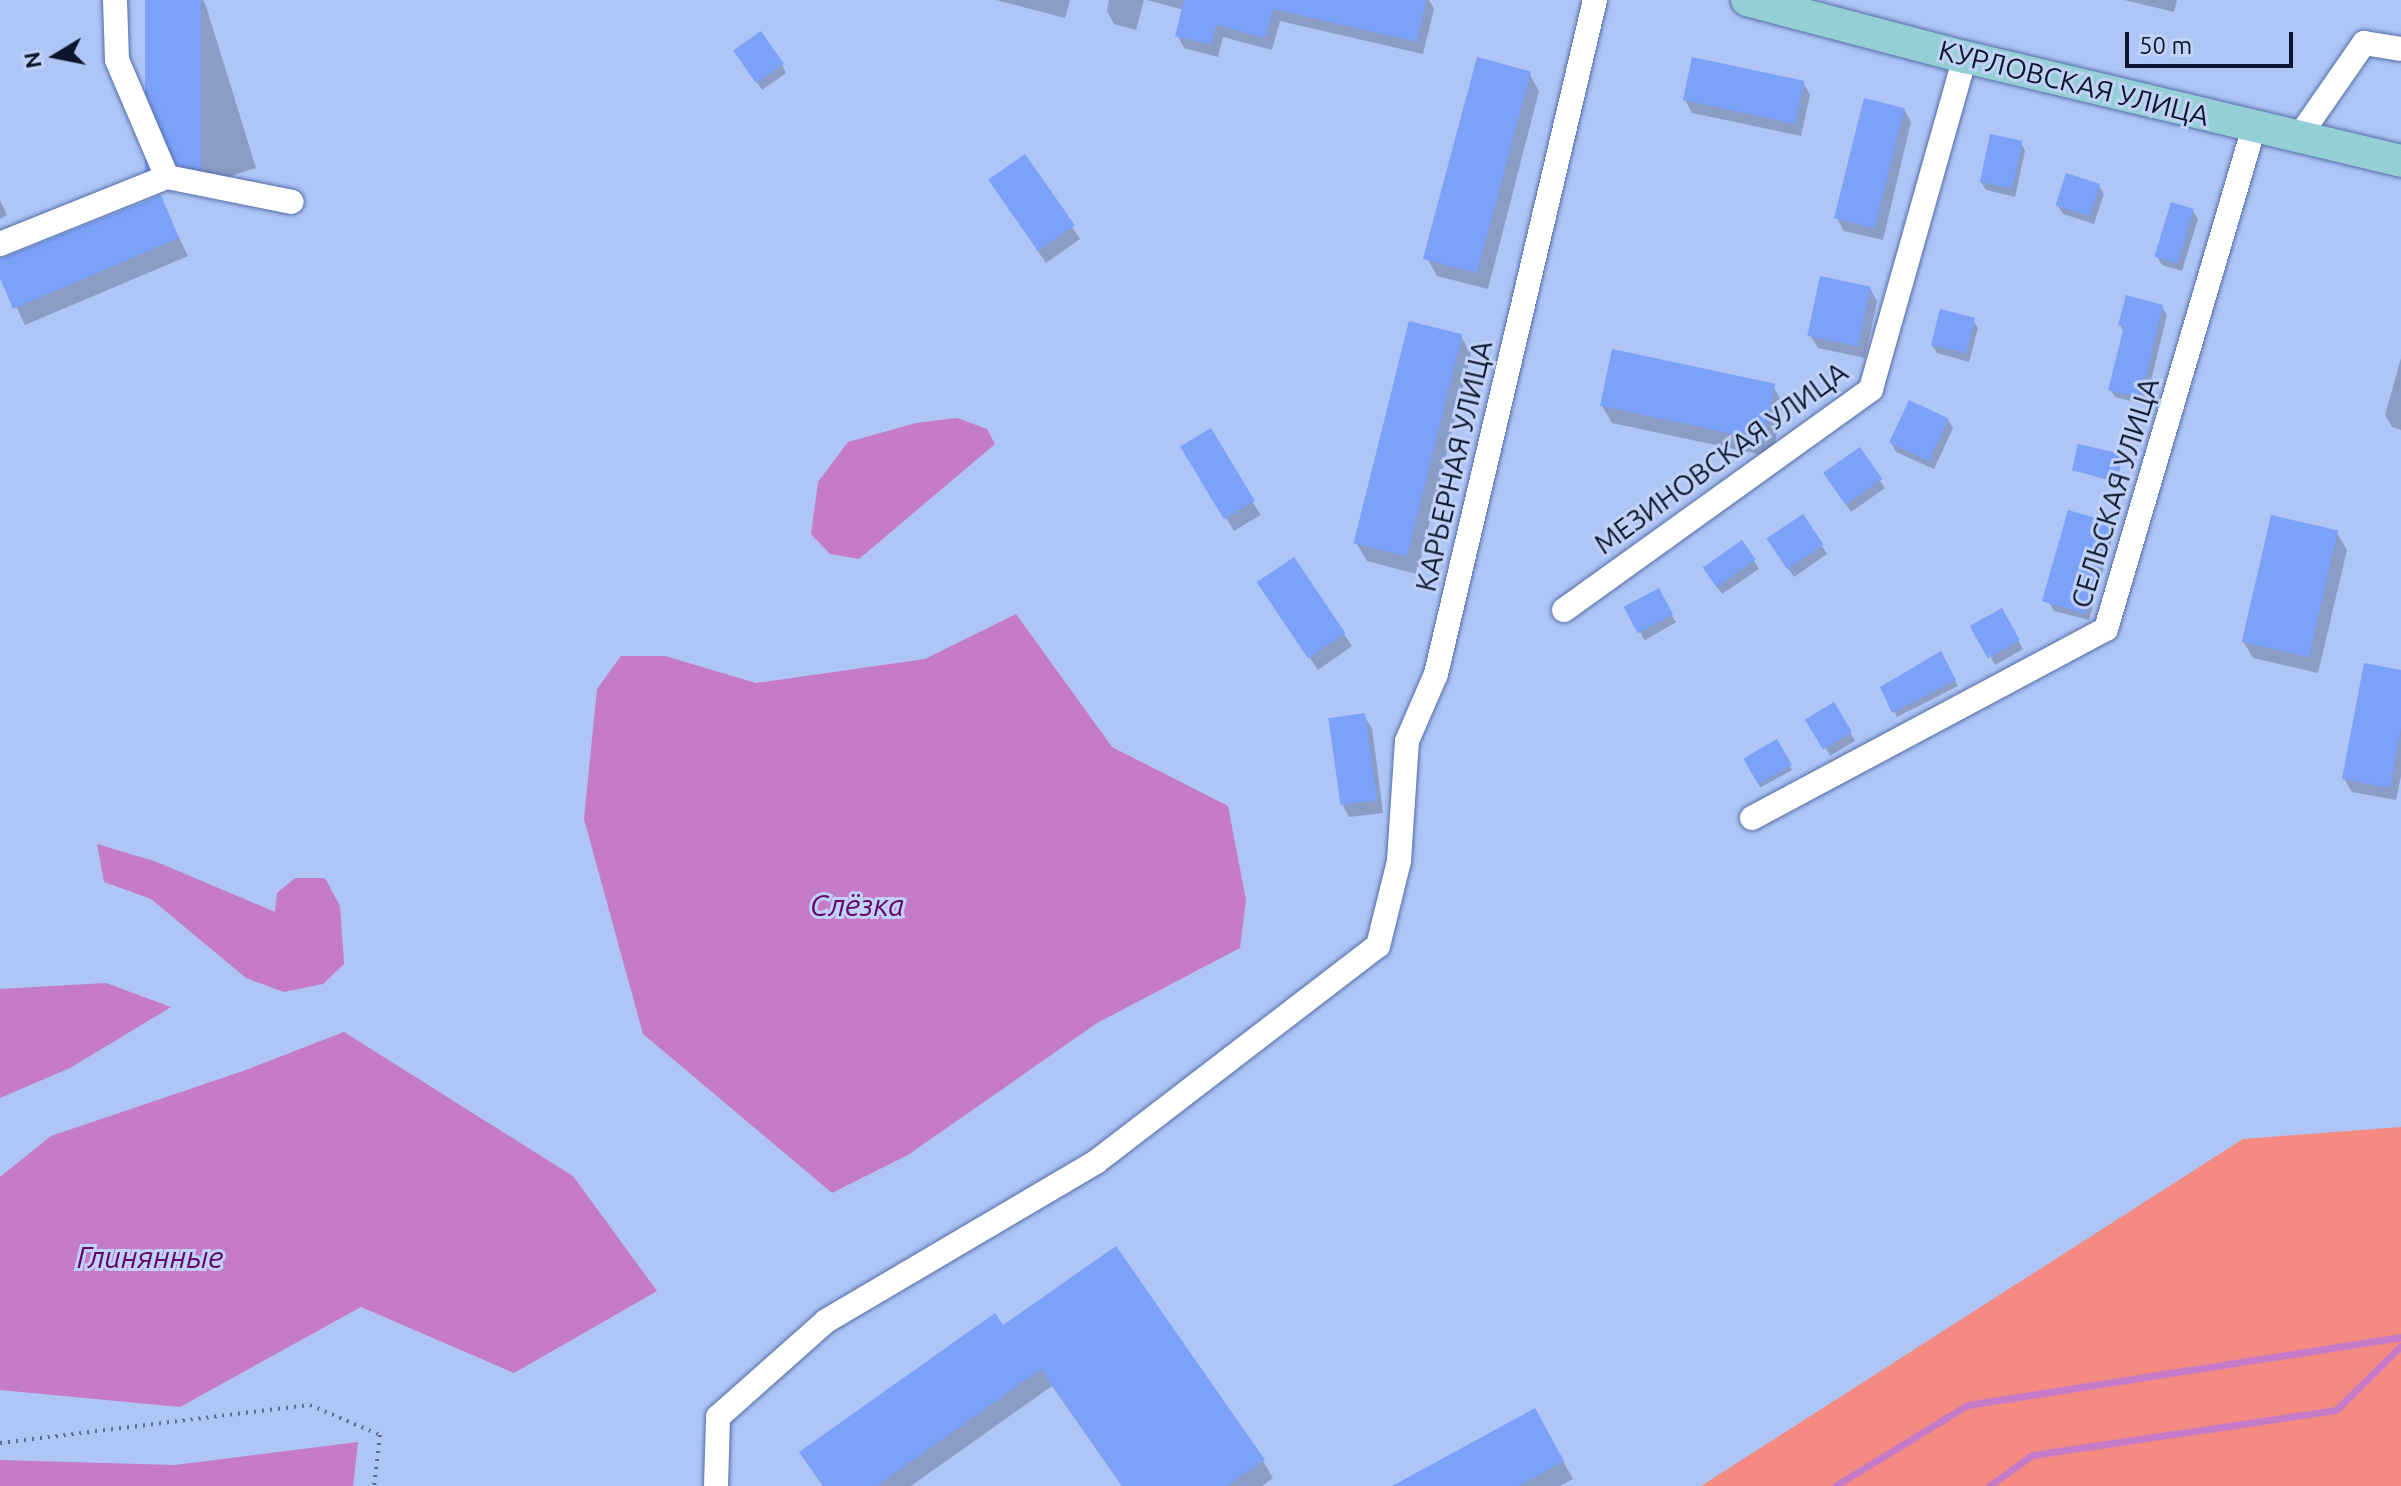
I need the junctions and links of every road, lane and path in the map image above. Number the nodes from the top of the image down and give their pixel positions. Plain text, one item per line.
1 (115, 0) edge
2 (1595, 0) edge
3 (1747, 0) edge
4 (2401, 49) edge
5 (1965, 57) junction
6 (2254, 127) junction
7 (2298, 138) junction
8 (2401, 161) edge
9 (167, 177) junction
10 (292, 202) dead end
11 (0, 244) edge
12 (1564, 610) dead end
13 (1752, 818) dead end
14 (0, 1443) edge
15 (374, 1486) edge
16 (716, 1486) edge

1 - 9 street
2 - 16 street, КАРЬЕРНАЯ УЛИЦА
3 - 5 main road, КУРЛОВСКАЯ УЛИЦА
4 - 7 street
5 - 6 main road, КУРЛОВСКАЯ УЛИЦА
5 - 12 street, МЕЗИНОВСКАЯ УЛИЦА
6 - 7 main road, КУРЛОВСКАЯ УЛИЦА
6 - 13 street, СЕЛЬСКАЯ УЛИЦА
7 - 8 main road, КУРЛОВСКАЯ УЛИЦА
9 - 10 street
9 - 11 street
14 - 15 path

